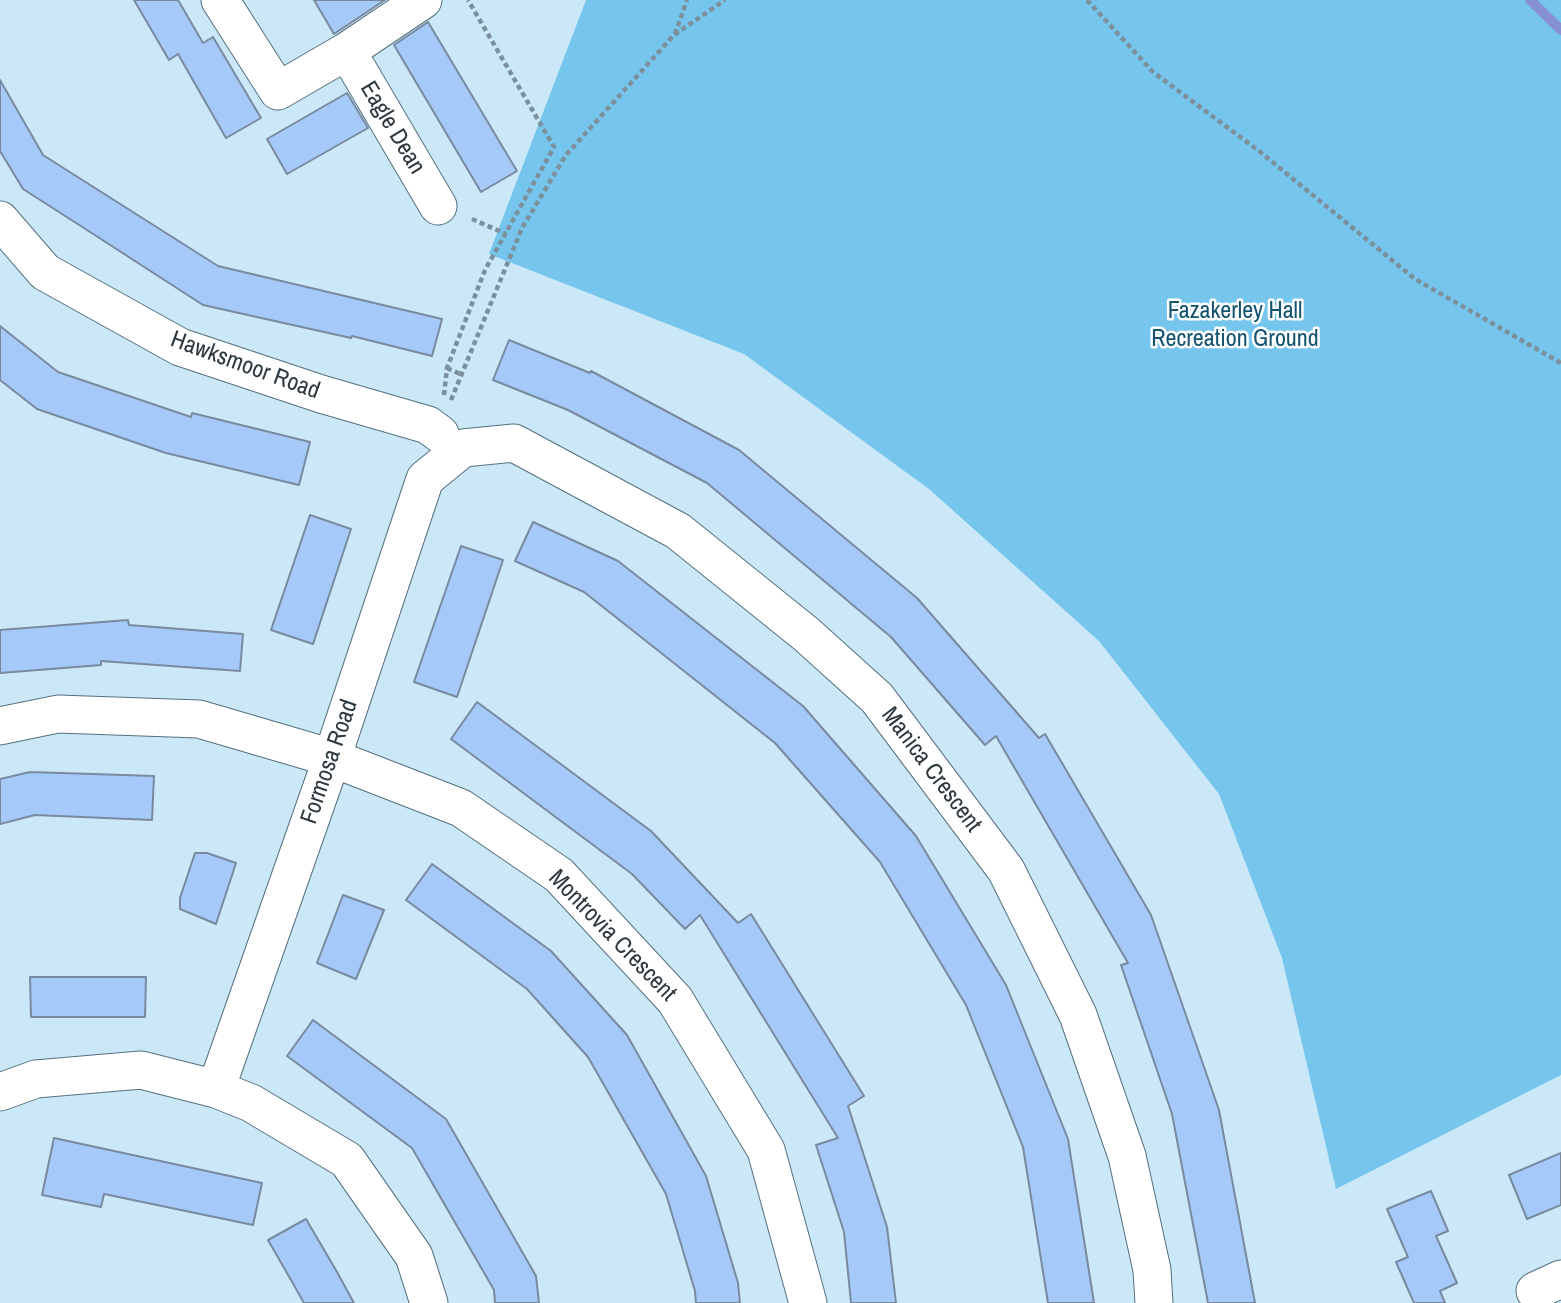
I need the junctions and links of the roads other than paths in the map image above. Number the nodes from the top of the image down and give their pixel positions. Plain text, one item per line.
1 (220, 0) edge
2 (423, 0) edge
3 (347, 51) junction
4 (438, 206) dead end
5 (0, 220) edge
6 (451, 441) junction
7 (0, 726) edge
8 (332, 758) junction
9 (216, 1089) junction
10 (0, 1092) edge
11 (429, 1303) edge
12 (808, 1303) edge
13 (1154, 1303) edge

1 - 3 street
2 - 3 street
3 - 4 street, Eagle Dean
5 - 6 street, Hawksmoor Road
6 - 8 street, Formosa Road
6 - 13 street, Manica Crescent
7 - 8 street, Montrovia Crescent
8 - 9 street, Formosa Road
8 - 12 street, Montrovia Crescent
9 - 10 street
9 - 11 street

